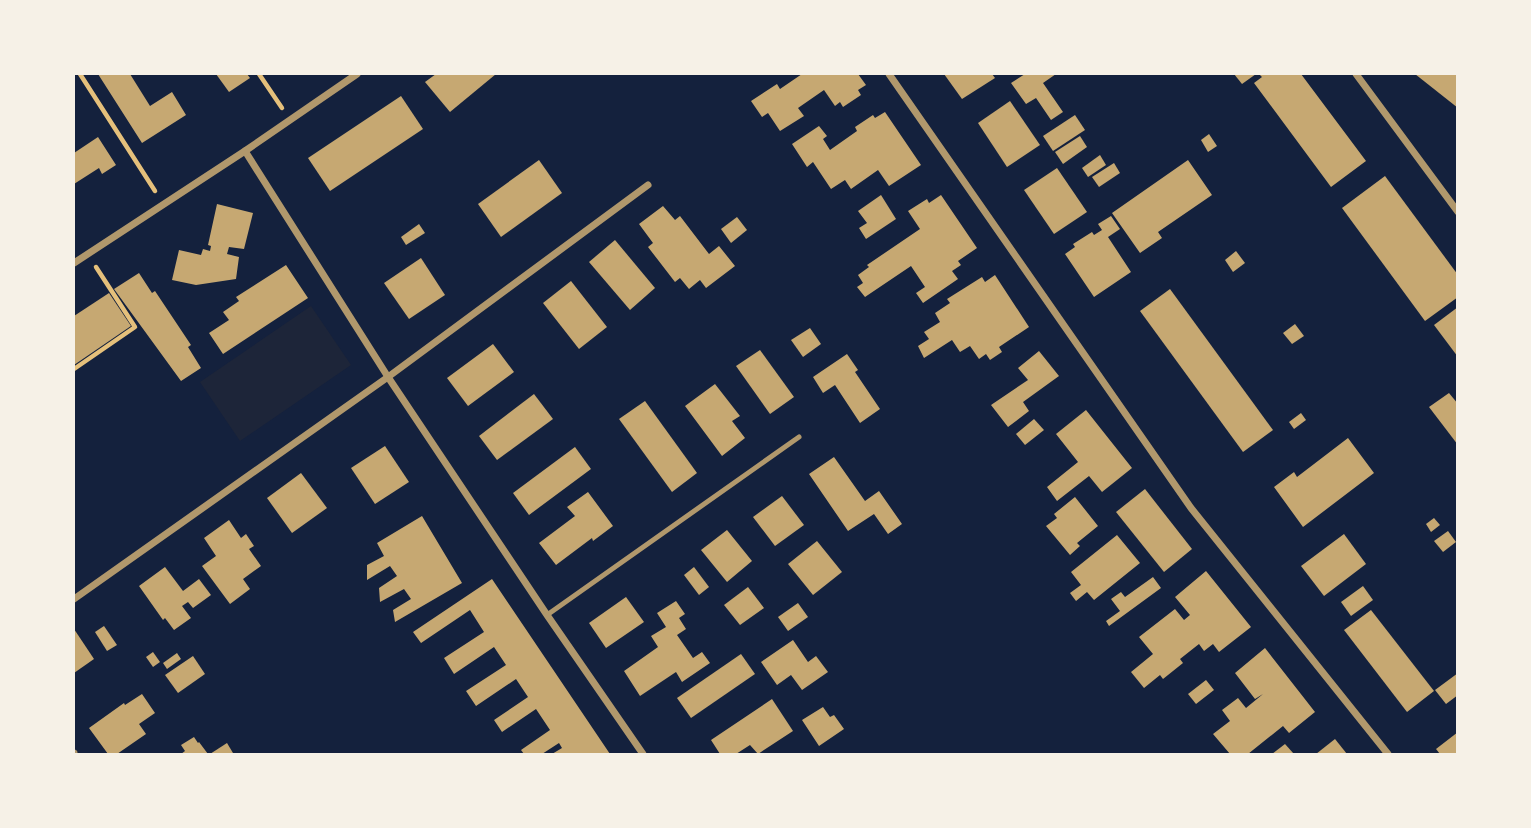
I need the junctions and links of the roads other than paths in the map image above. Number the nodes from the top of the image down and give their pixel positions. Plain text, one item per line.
1 (357, 74) edge
2 (889, 74) edge
3 (1356, 74) edge
4 (245, 151) junction
5 (648, 185) dead end
6 (1458, 212) edge
7 (74, 263) edge
8 (388, 377) junction
9 (799, 437) dead end
10 (74, 599) edge
11 (547, 615) junction
12 (643, 754) edge
13 (1388, 754) edge

1 - 4 street
2 - 13 street
3 - 6 street
4 - 7 street
4 - 8 street
5 - 8 street
8 - 10 street
8 - 11 street
9 - 11 lane
11 - 12 street

